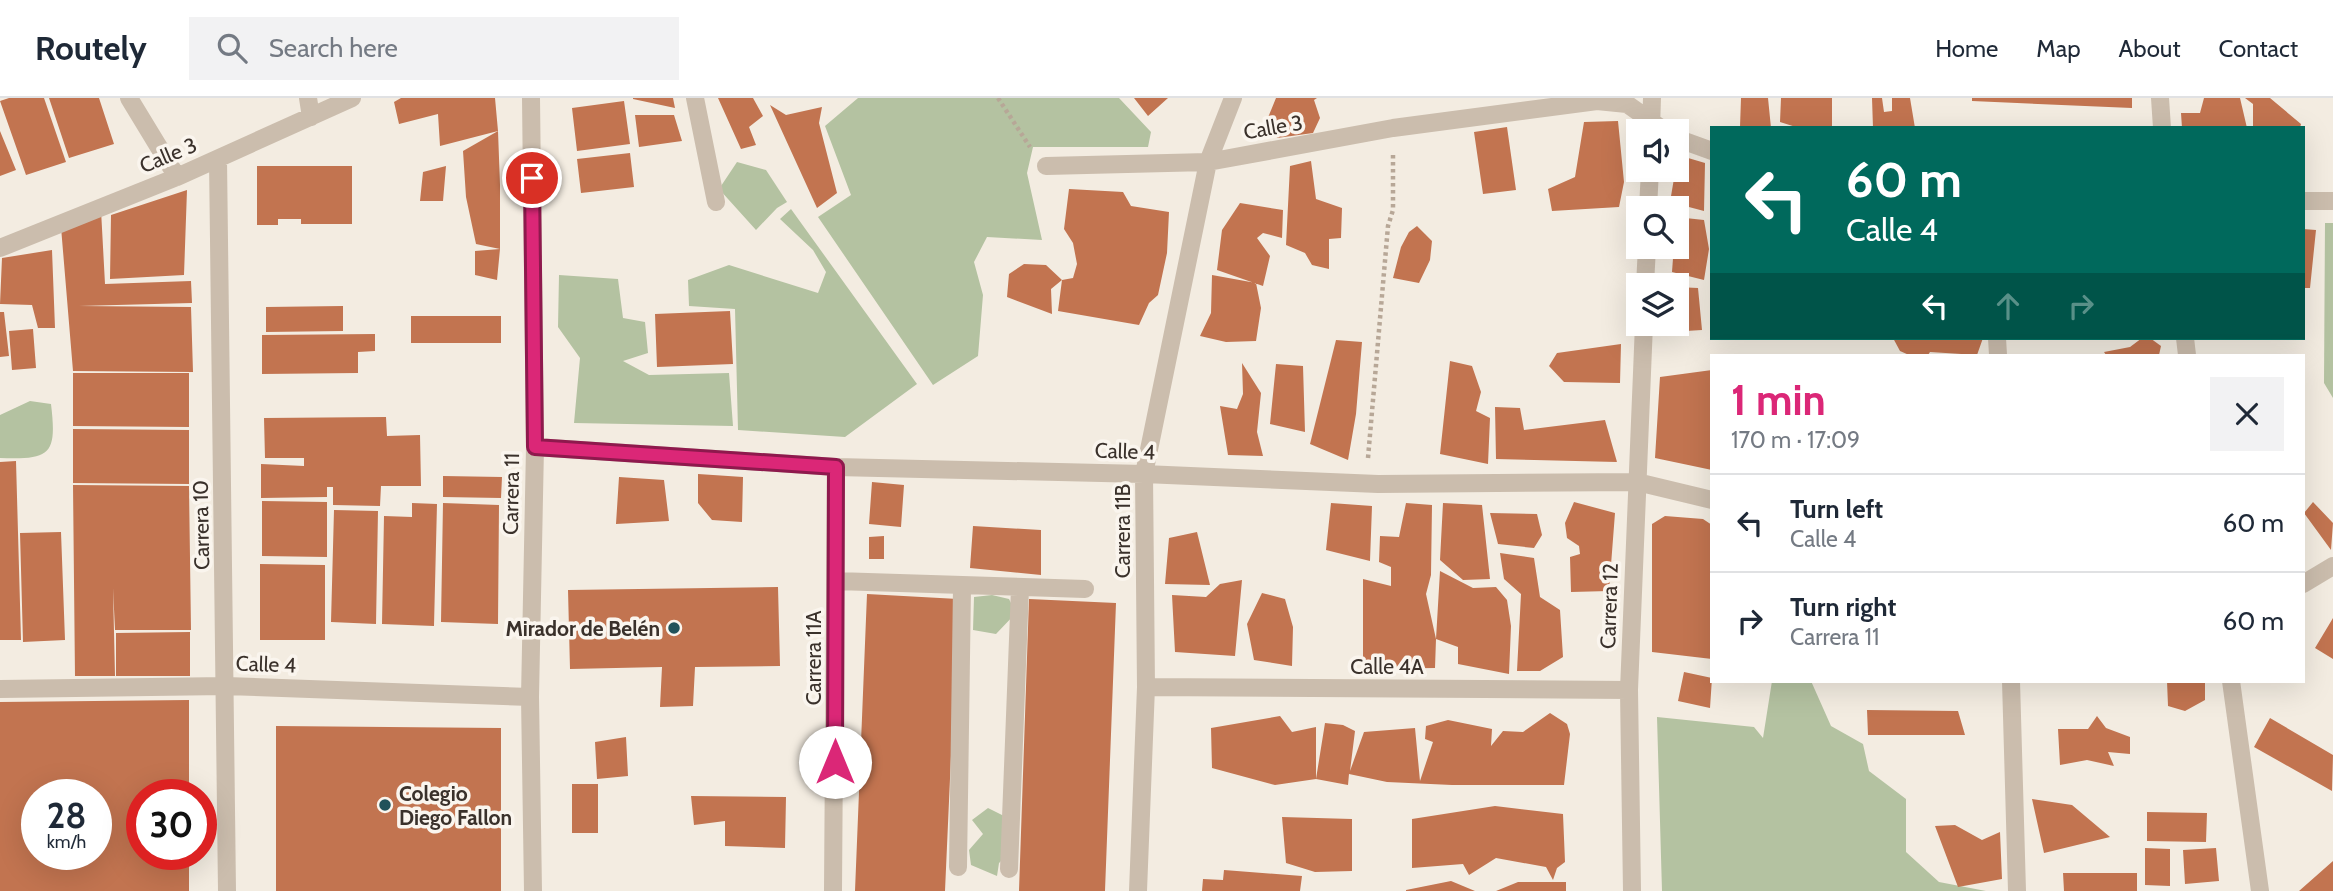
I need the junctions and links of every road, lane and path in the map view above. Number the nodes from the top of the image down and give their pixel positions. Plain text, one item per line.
1 (129, 98) edge
2 (308, 98) edge
3 (352, 98) edge
4 (531, 98) edge
5 (695, 98) edge
6 (998, 98) edge
7 (1233, 98) edge
8 (1652, 98) edge
9 (2160, 98) edge
10 (311, 117) junction
11 (1644, 119) edge
12 (1655, 119) edge
13 (2162, 126) edge
14 (1393, 128) junction
15 (1689, 143) edge
16 (1710, 150) edge
17 (218, 159) junction
18 (1208, 162) junction
19 (1046, 166) joint
20 (177, 177) junction
21 (2305, 201) edge
22 (2333, 201) edge
23 (716, 202) dead end
24 (0, 248) edge
25 (1643, 336) edge
26 (535, 447) junction
27 (836, 467) junction
28 (1144, 474) junction
29 (1637, 482) junction
30 (1366, 483) junction
31 (1710, 500) edge
32 (2333, 566) edge
33 (836, 581) junction
34 (2305, 583) edge
35 (962, 587) junction
36 (1020, 588) junction
37 (1085, 589) dead end
38 (2011, 683) edge
39 (2231, 683) edge
40 (226, 686) junction
41 (1146, 687) junction
42 (0, 689) edge
43 (1629, 690) junction
44 (530, 697) junction
45 (958, 867) dead end
46 (1009, 869) dead end
47 (227, 891) edge
48 (533, 891) edge
49 (834, 891) edge
50 (1138, 891) edge
51 (1632, 891) edge
52 (2017, 891) edge
53 (2260, 891) edge

1 - 20 street
2 - 10 street
3 - 10 street, Calle 3
4 - 26 street, Carrera 11
5 - 23 street
6 - 19 path
7 - 18 street, Carrera 11B
8 - 12 street
9 - 13 street
10 - 17 street, Calle 3
11 - 14 street, Calle 3
14 - 18 street, Calle 3
14 - 30 path
15 - 16 street
17 - 20 street, Calle 3
17 - 40 street, Carrera 10
18 - 19 street, Calle 3
18 - 28 street, Carrera 11B
20 - 24 street, Calle 3
21 - 22 street
25 - 29 street, Carrera 12
26 - 27 street, Calle 4
26 - 44 street, Carrera 11
27 - 28 street, Calle 4
27 - 33 street, Carrera 11A
28 - 30 street, Calle 4
28 - 41 street, Carrera 11B
29 - 30 street, Calle 4
29 - 31 street, Calle 4
29 - 43 street, Carrera 12
32 - 34 street
33 - 35 street
33 - 49 street, Carrera 11A
35 - 36 street
35 - 45 street
36 - 37 street
36 - 46 street
38 - 52 street
39 - 53 street
40 - 42 street, Calle 4
40 - 44 street, Calle 4
40 - 47 street, Carrera 10
41 - 43 street, Calle 4A
41 - 50 street, Carrera 11B
43 - 51 street, Carrera 12
44 - 48 street, Carrera 11

